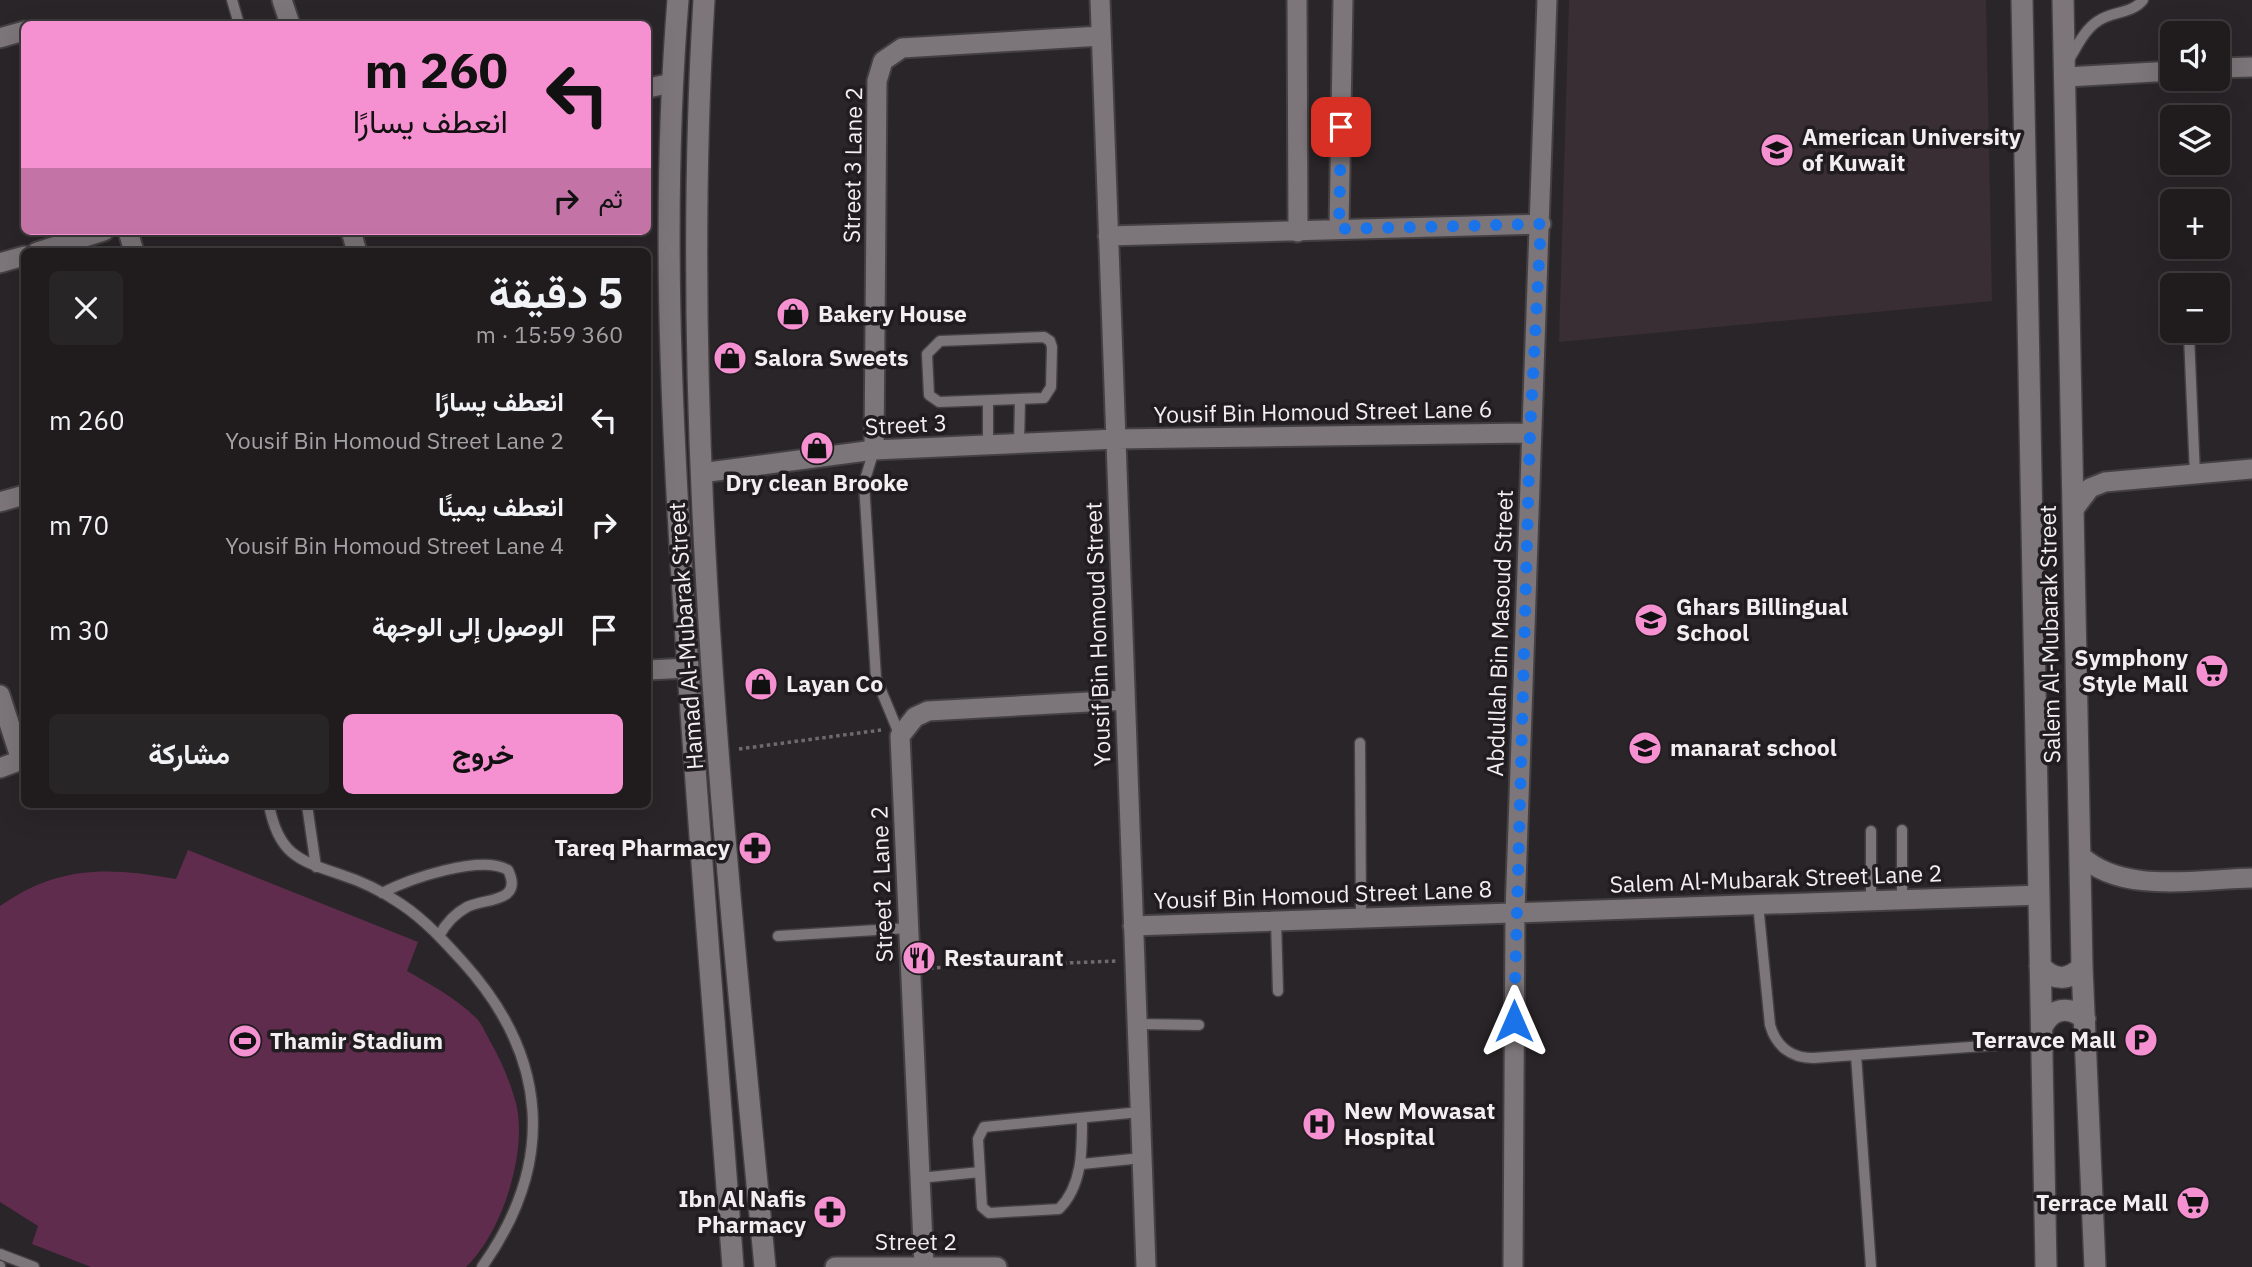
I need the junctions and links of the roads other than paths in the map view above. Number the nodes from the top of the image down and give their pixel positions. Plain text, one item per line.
1 (232, 0) edge
2 (282, 0) edge
3 (678, 0) edge
4 (704, 0) edge
5 (1100, 0) edge
6 (1297, 0) edge
7 (1343, 0) edge
8 (1547, 0) edge
9 (2022, 0) edge
10 (2063, 0) edge
11 (2143, 0) edge
12 (238, 21) edge
13 (289, 21) edge
14 (21, 32) edge
15 (1101, 36) junction
16 (0, 38) edge
17 (2252, 66) edge
18 (2230, 67) edge
19 (2066, 71) junction
20 (2160, 71) edge
21 (673, 83) junction
22 (651, 87) edge
23 (1541, 224) junction
24 (1339, 229) junction
25 (1298, 232) junction
26 (91, 235) edge
27 (1108, 236) junction
28 (50, 248) edge
29 (21, 257) edge
30 (0, 263) edge
31 (2189, 343) edge
32 (1020, 400) junction
33 (988, 402) junction
34 (1530, 433) junction
35 (1116, 439) junction
36 (1019, 443) junction
37 (989, 446) junction
38 (874, 450) junction
39 (2252, 470) edge
40 (701, 473) junction
41 (2195, 475) junction
42 (21, 496) edge
43 (0, 502) edge
44 (2074, 509) junction
45 (688, 668) junction
46 (651, 670) edge
47 (0, 695) edge
48 (1125, 700) junction
49 (898, 732) junction
50 (1360, 743) dead end
51 (21, 753) edge
52 (21, 760) edge
53 (0, 768) edge
54 (270, 808) edge
55 (307, 808) edge
56 (1902, 830) dead end
57 (1871, 831) dead end
58 (2080, 855) junction
59 (316, 867) junction
60 (2252, 878) edge
61 (382, 893) junction
62 (2039, 895) junction
63 (1871, 900) junction
64 (1902, 900) junction
65 (1758, 904) junction
66 (1515, 912) junction
67 (1361, 918) junction
68 (1276, 921) junction
69 (1133, 926) junction
70 (908, 928) junction
71 (439, 936) junction
72 (778, 936) dead end
73 (2040, 966) junction
74 (2082, 967) junction
75 (1278, 991) dead end
76 (2085, 1019) junction
77 (1137, 1024) junction
78 (1199, 1025) dead end
79 (2042, 1034) junction
80 (1856, 1055) junction
81 (1140, 1112) junction
82 (1082, 1118) junction
83 (1142, 1158) junction
84 (1082, 1164) junction
85 (980, 1172) junction
86 (920, 1178) junction
87 (0, 1254) edge
88 (936, 1266) edge
89 (34, 1267) edge
90 (482, 1267) edge
91 (733, 1267) edge
92 (765, 1267) edge
93 (835, 1267) edge
94 (997, 1267) edge
95 (1146, 1267) edge
96 (1513, 1267) edge
97 (1871, 1267) edge
98 (2046, 1267) edge
99 (2095, 1267) edge

1 - 12 lane
2 - 13 street
3 - 21 main road, Hamad Al-Mubarak Street
4 - 40 main road, Hamad Al-Mubarak Street
5 - 15 street, Yousif Bin Homoud Street
6 - 25 street
7 - 24 street
8 - 23 street, Abdullah Bin Masoud Street
9 - 62 main road, Salem Al-Mubarak Street
10 - 19 main road, Salem Al-Mubarak Street
11 - 19 lane
14 - 16 street
15 - 27 street, Yousif Bin Homoud Street
15 - 38 street, Street 3 Lane 2
17 - 18 street
19 - 20 street
19 - 44 main road, Salem Al-Mubarak Street
21 - 22 street
21 - 45 main road, Hamad Al-Mubarak Street
23 - 24 street
23 - 34 street, Abdullah Bin Masoud Street
24 - 25 street
25 - 27 street
26 - 28 street
27 - 35 street, Yousif Bin Homoud Street
29 - 30 street
31 - 41 lane
32 - 33 lane
32 - 33 lane
32 - 36 lane
33 - 37 lane
34 - 35 street, Yousif Bin Homoud Street Lane 6
34 - 66 street, Abdullah Bin Masoud Street
35 - 36 street, Street 3
35 - 48 street, Yousif Bin Homoud Street
36 - 37 street, Street 3
37 - 38 street, Street 3
38 - 40 street, Street 3
38 - 49 lane
39 - 41 street
40 - 92 main road, Hamad Al-Mubarak Street
41 - 44 street
42 - 43 street
44 - 58 main road, Salem Al-Mubarak Street
45 - 46 street
45 - 91 main road, Hamad Al-Mubarak Street
47 - 51 street
48 - 49 street
48 - 69 street, Yousif Bin Homoud Street
49 - 70 street, Street 2 Lane 2
50 - 67 lane
52 - 53 street
54 - 59 lane
55 - 59 lane
56 - 64 lane
57 - 63 lane
58 - 60 street
58 - 74 main road, Salem Al-Mubarak Street
59 - 61 lane
61 - 71 lane
61 - 71 lane
62 - 64 street, Salem Al-Mubarak Street Lane 2
62 - 73 main road, Salem Al-Mubarak Street
63 - 64 street, Salem Al-Mubarak Street Lane 2
63 - 65 street, Salem Al-Mubarak Street Lane 2
65 - 66 street, Salem Al-Mubarak Street Lane 2
65 - 80 lane
66 - 67 street, Yousif Bin Homoud Street Lane 8
66 - 96 street, Abdullah Bin Masoud Street
67 - 68 street, Yousif Bin Homoud Street Lane 8
68 - 69 street, Yousif Bin Homoud Street Lane 8
68 - 75 lane
69 - 77 street, Yousif Bin Homoud Street
70 - 72 lane
70 - 86 street, Street 2 Lane 2
71 - 90 lane
73 - 74 main road
73 - 79 main road, Salem Al-Mubarak Street
74 - 76 main road, Salem Al-Mubarak Street
76 - 79 main road
76 - 99 main road, Salem Al-Mubarak Street
77 - 78 lane
77 - 81 street, Yousif Bin Homoud Street
79 - 80 lane
79 - 98 main road, Salem Al-Mubarak Street
80 - 97 lane
81 - 82 lane
81 - 83 street, Yousif Bin Homoud Street
82 - 84 lane
82 - 85 lane
83 - 84 lane
83 - 95 street, Yousif Bin Homoud Street
84 - 85 lane
85 - 86 lane
86 - 88 street, Street 2 Lane 2
87 - 89 lane
88 - 93 street, Street 2
88 - 94 street, Street 2

